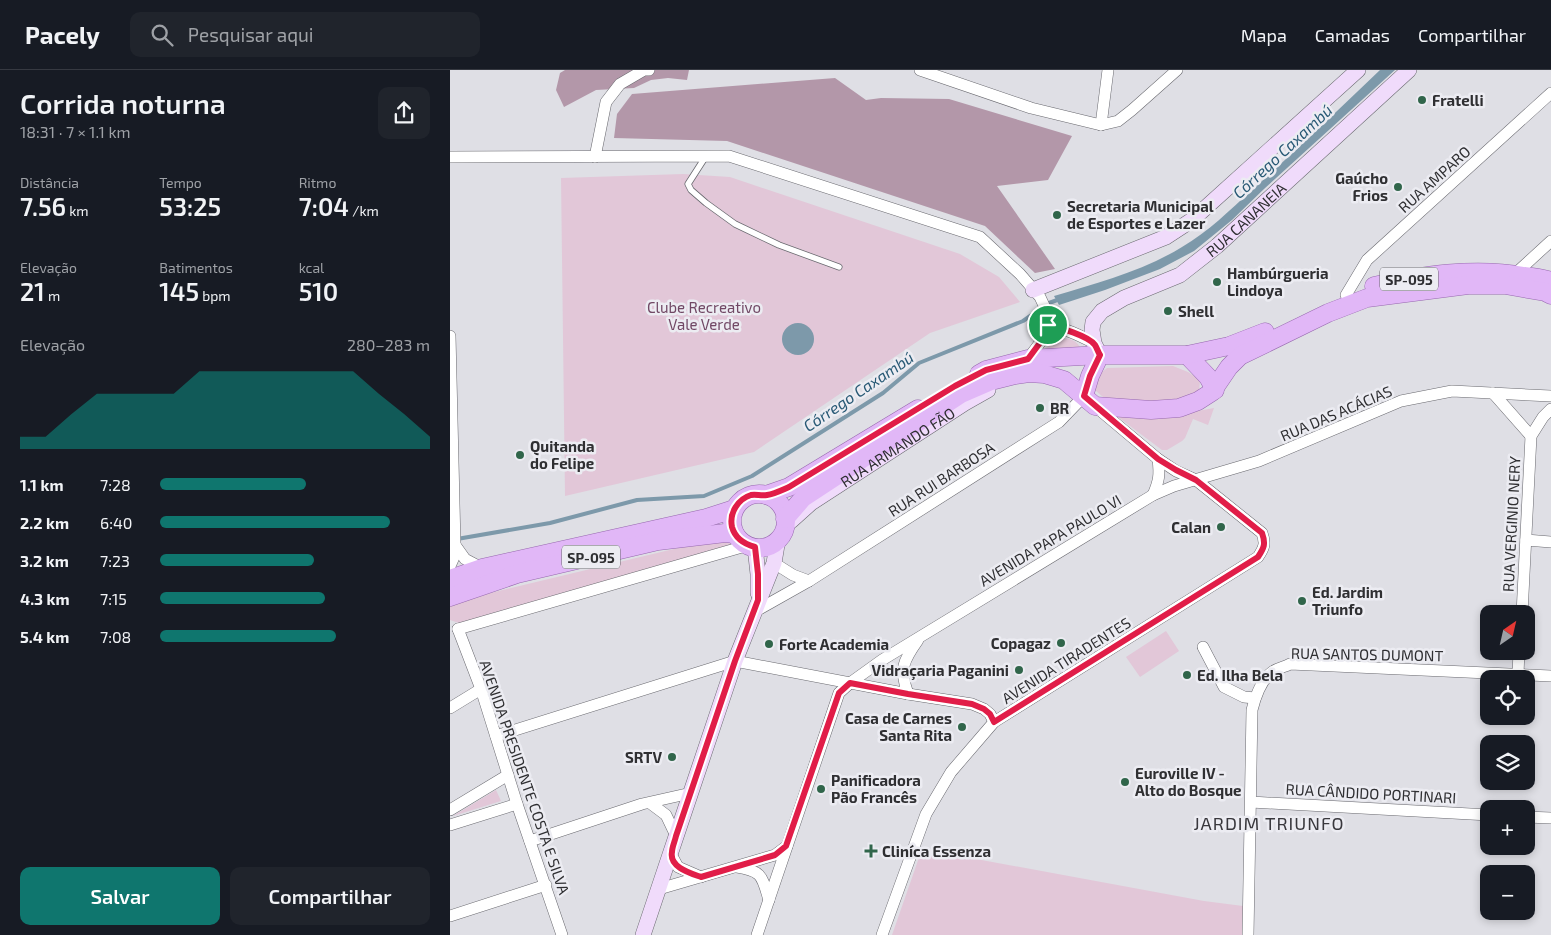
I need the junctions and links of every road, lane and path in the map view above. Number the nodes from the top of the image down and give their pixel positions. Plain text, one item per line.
1 (649, 70) edge
2 (920, 70) edge
3 (1108, 70) edge
4 (1177, 70) edge
5 (1358, 70) edge
6 (1409, 70) edge
7 (1551, 93) edge
8 (1101, 125) junction
9 (706, 156) junction
10 (595, 157) junction
11 (450, 158) edge
12 (1551, 241) edge
13 (839, 267) dead end
14 (1514, 274) junction
15 (1551, 281) edge
16 (1036, 294) junction
17 (1346, 295) junction
18 (1551, 295) edge
19 (1048, 325) junction
20 (450, 336) edge
21 (1097, 349) junction
22 (1187, 355) junction
23 (1028, 359) junction
24 (1215, 390) junction
25 (451, 391) edge
26 (1493, 393) junction
27 (1551, 396) edge
28 (1090, 401) junction
29 (1551, 409) edge
30 (1531, 436) junction
31 (1158, 459) junction
32 (451, 462) edge
33 (1196, 480) junction
34 (766, 495) junction
35 (1153, 495) junction
36 (734, 509) junction
37 (783, 528) junction
38 (735, 534) junction
39 (1526, 540) junction
40 (1551, 542) edge
41 (455, 543) junction
42 (752, 546) junction
43 (774, 563) junction
44 (450, 566) edge
45 (482, 568) junction
46 (450, 579) edge
47 (808, 581) junction
48 (450, 597) edge
49 (1522, 605) edge
50 (756, 606) junction
51 (454, 627) edge
52 (922, 634) junction
53 (1202, 647) dead end
54 (735, 661) junction
55 (1480, 672) edge
56 (1535, 675) edge
57 (1551, 676) edge
58 (850, 683) junction
59 (481, 689) junction
60 (908, 694) junction
61 (1255, 698) junction
62 (450, 708) edge
63 (994, 722) junction
64 (496, 736) junction
65 (508, 775) junction
66 (691, 793) junction
67 (1251, 802) junction
68 (650, 803) junction
69 (517, 804) junction
70 (450, 810) edge
71 (1480, 815) edge
72 (1535, 817) edge
73 (1551, 818) edge
74 (450, 825) edge
75 (676, 836) junction
76 (530, 841) junction
77 (786, 846) junction
78 (671, 854) junction
79 (736, 867) junction
80 (701, 877) junction
81 (546, 885) junction
82 (659, 889) junction
83 (768, 900) junction
84 (450, 916) edge
85 (562, 935) edge
86 (643, 935) edge
87 (757, 935) edge
88 (882, 935) edge
89 (1248, 935) edge

1 - 10 street
2 - 8 street
3 - 8 street
4 - 8 street
5 - 16 street
6 - 21 street, RUA CANANEIA
7 - 17 street, RUA AMPARO
9 - 10 street
9 - 13 lane
9 - 16 street
10 - 11 street
12 - 14 street
14 - 15 main road, SP-095
14 - 17 main road, SP-095
16 - 19 street
17 - 22 main road, SP-095
18 - 24 main road, SP-095
19 - 21 street
19 - 23 street
20 - 25 street
21 - 22 main road, SP-095
21 - 23 main road, SP-095
21 - 28 main road
22 - 24 main road
23 - 34 main road, SP-095
24 - 28 main road, SP-095
25 - 32 street
26 - 27 street, RUA DAS ACÁCIAS
26 - 30 street, RUA VERGINIO NERY
26 - 33 street, RUA DAS ACÁCIAS
28 - 31 street
28 - 37 main road
28 - 47 street, RUA RUI BARBOSA
29 - 30 street, RUA VERGINIO NERY
30 - 39 street, RUA VERGINIO NERY
31 - 33 street
31 - 35 street
32 - 41 street
33 - 35 street, AVENIDA PAPA PAULO VI
33 - 63 street, AVENIDA TIRADENTES
34 - 36 main road, SP-095
34 - 37 main road
35 - 52 street, AVENIDA PAPA PAULO VI
36 - 38 main road
36 - 45 main road, SP-095
37 - 42 main road
37 - 43 street
38 - 42 main road
38 - 48 main road, SP-095
39 - 40 street
39 - 49 street, RUA VERGINIO NERY
41 - 44 street
41 - 45 street
42 - 50 street
42 - 51 street
43 - 47 street
43 - 50 street
45 - 46 main road, SP-095
47 - 50 street, RUA RUI BARBOSA
50 - 54 street
51 - 59 street, AVENIDA PRESIDENTE COSTA E SILVA
52 - 58 street, AVENIDA PAPA PAULO VI
52 - 60 street, AVENIDA PAPA PAULO VI
53 - 61 street
54 - 58 street
54 - 64 street
54 - 66 street
55 - 61 street, RUA SANTOS DUMONT
56 - 57 street, RUA SANTOS DUMONT
58 - 60 street
58 - 77 street, AVENIDA PAPA PAULO VI
59 - 62 street
59 - 64 street, AVENIDA PRESIDENTE COSTA E SILVA
60 - 63 street
61 - 67 street, RUA SANTOS DUMONT
63 - 88 street, AVENIDA TIRADENTES
64 - 65 street, AVENIDA PRESIDENTE COSTA E SILVA
65 - 69 street, AVENIDA PRESIDENTE COSTA E SILVA
65 - 70 street
66 - 68 street
66 - 75 street
67 - 71 street, RUA CÂNDIDO PORTINARI
67 - 89 street, RUA SANTOS DUMONT
68 - 75 street
68 - 76 street
69 - 74 street
69 - 76 street, AVENIDA PRESIDENTE COSTA E SILVA
72 - 73 street
75 - 78 street
76 - 81 street, AVENIDA PRESIDENTE COSTA E SILVA
77 - 79 street
77 - 83 street, AVENIDA PAPA PAULO VI
78 - 80 street
78 - 82 street
79 - 80 street
79 - 83 street
80 - 82 street
81 - 84 street
81 - 85 street, AVENIDA PRESIDENTE COSTA E SILVA
82 - 86 street
83 - 87 street, AVENIDA PAPA PAULO VI

